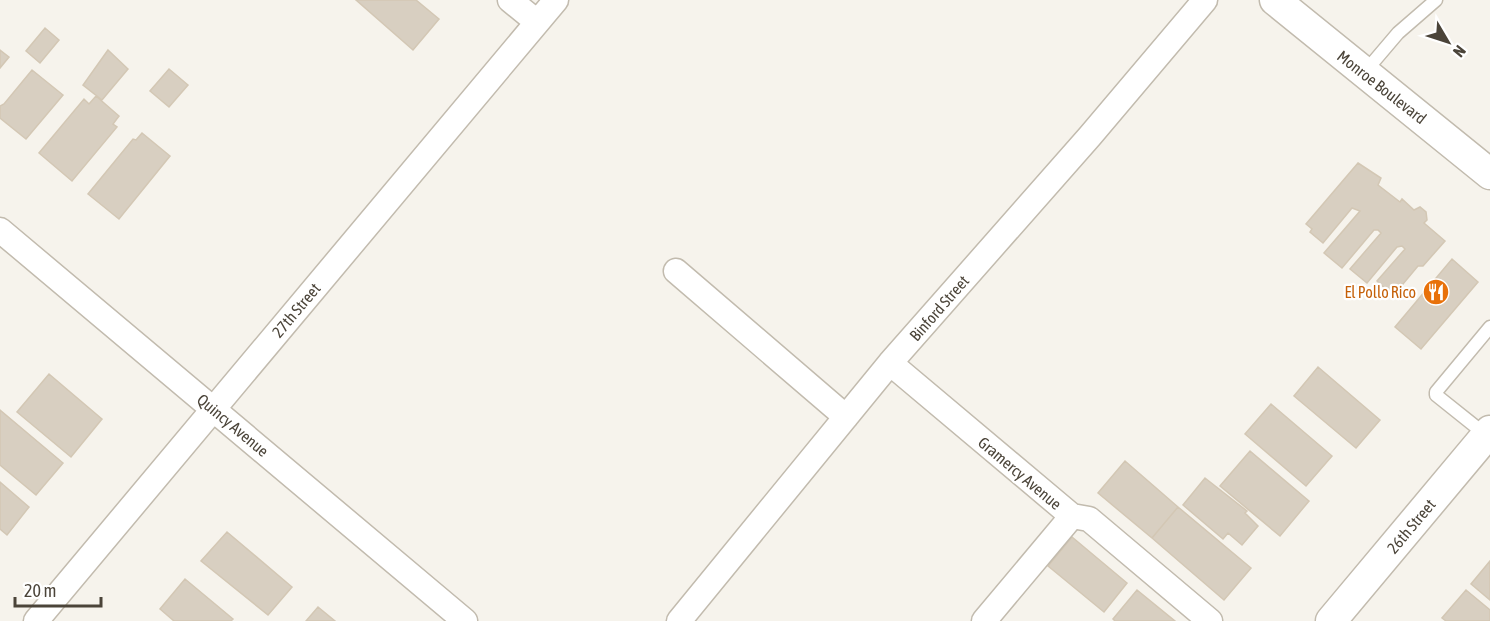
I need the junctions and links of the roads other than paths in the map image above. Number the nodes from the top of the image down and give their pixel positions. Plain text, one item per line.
1 (510, 0) edge
2 (556, 0) edge
3 (1205, 0) edge
4 (1275, 0) edge
5 (1436, 0) edge
6 (537, 22) junction
7 (1364, 73) junction
8 (1490, 174) edge
9 (0, 230) edge
10 (676, 271) dead end
11 (1490, 327) edge
12 (890, 363) junction
13 (213, 409) junction
14 (846, 417) junction
15 (1489, 433) edge
16 (1072, 516) junction
17 (36, 621) edge
18 (465, 621) edge
19 (679, 621) edge
20 (984, 621) edge
21 (1210, 621) edge
22 (1331, 621) edge

1 - 6 street
2 - 6 street, 27th Street
3 - 12 street, Binford Street
4 - 7 street, Monroe Boulevard
5 - 7 lane
6 - 13 street, 27th Street
7 - 8 street, Monroe Boulevard
9 - 13 street, Quincy Avenue
10 - 14 street
11 - 15 lane
12 - 14 street, Binford Street
12 - 16 street, Gramercy Avenue
13 - 17 street, 27th Street
13 - 18 street, Quincy Avenue
14 - 19 street, Binford Street
15 - 22 street, 26th Street
16 - 20 street
16 - 21 street, Gramercy Avenue

